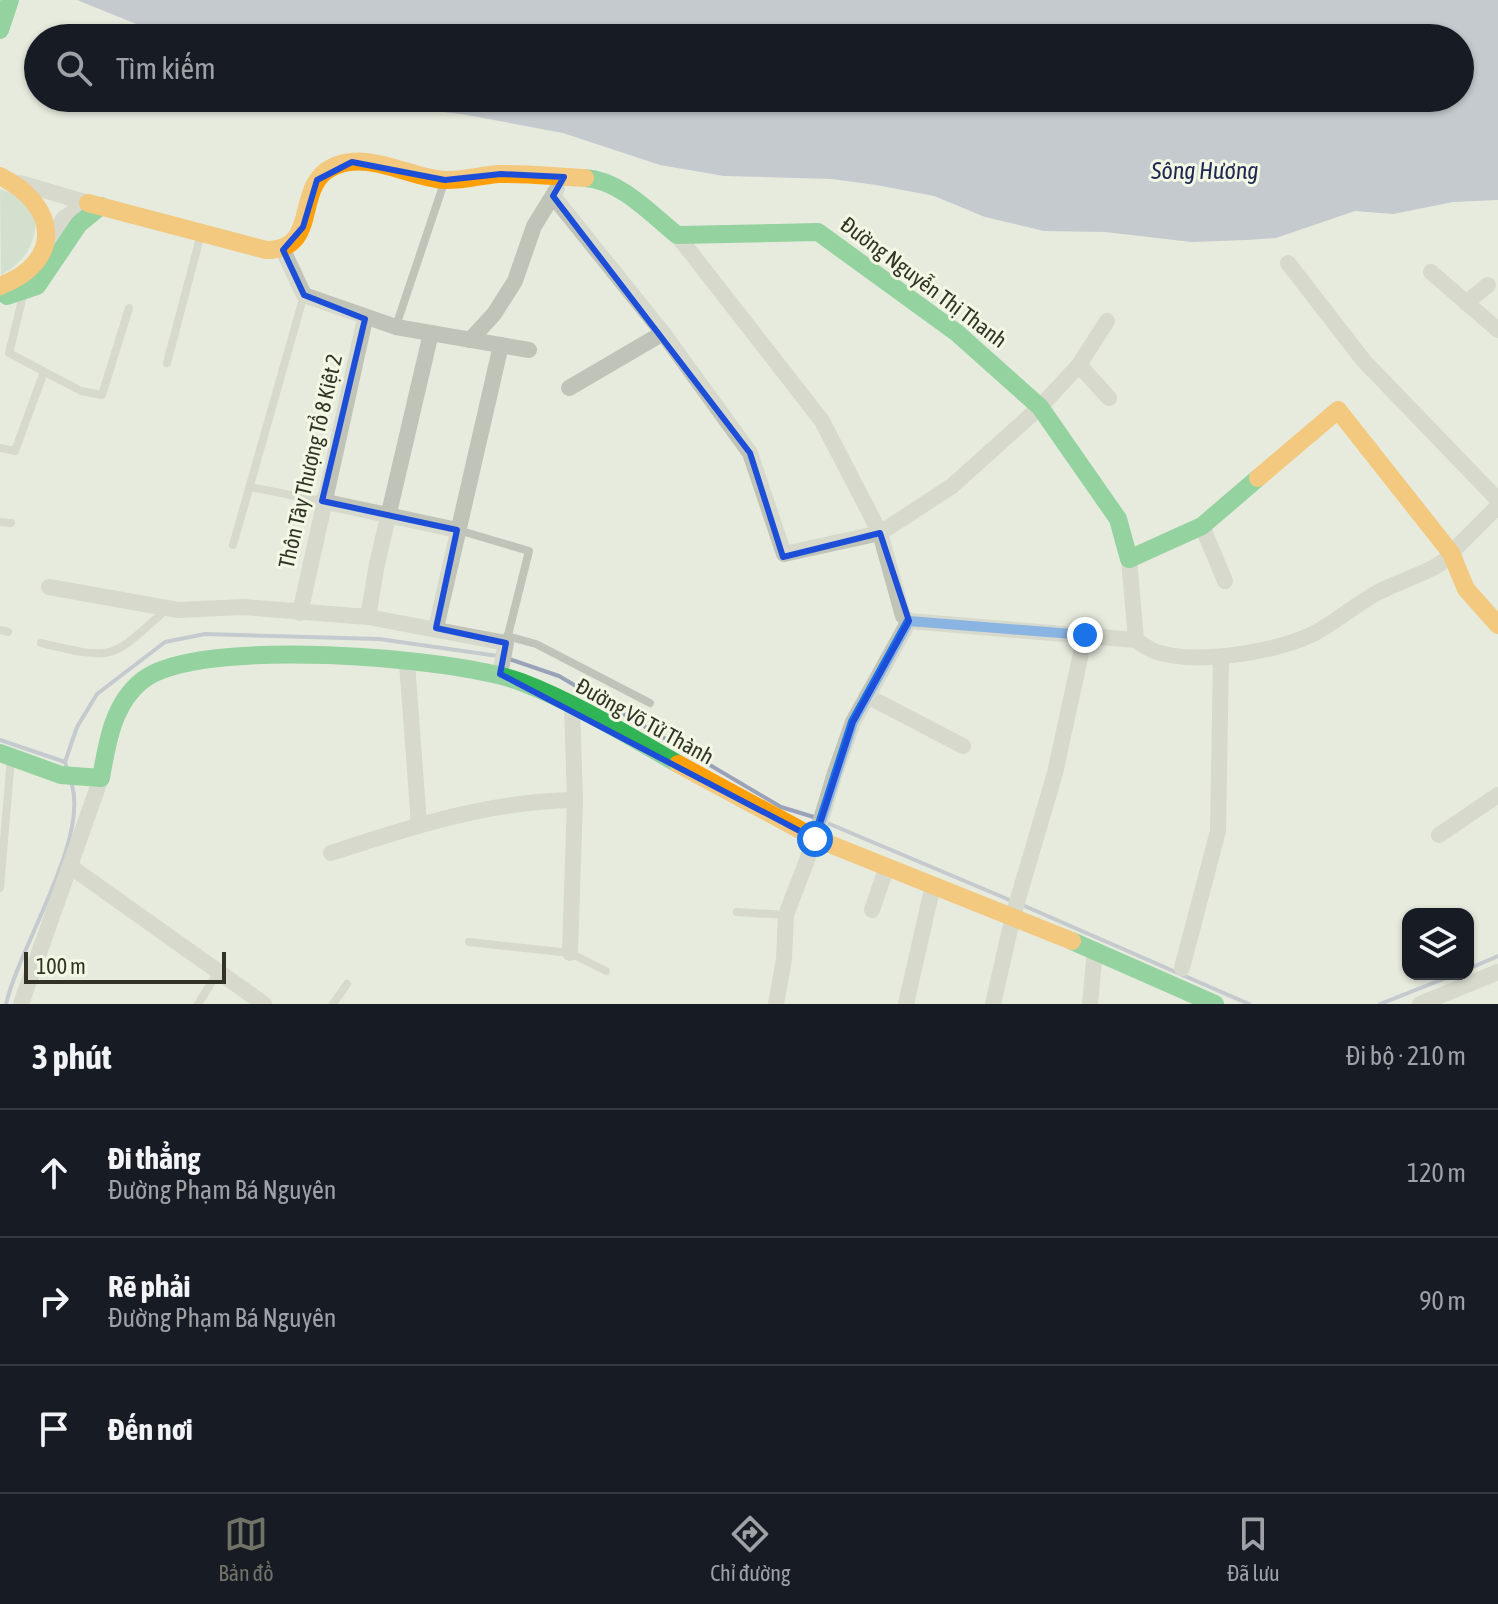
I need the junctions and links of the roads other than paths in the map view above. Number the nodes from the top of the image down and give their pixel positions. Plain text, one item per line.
1 (10, 0) edge
2 (0, 30) edge
3 (564, 177) junction
4 (6, 178) edge
5 (445, 180) junction
6 (553, 196) junction
7 (95, 205) junction
8 (201, 233) junction
9 (677, 235) junction
10 (283, 250) junction
11 (44, 251) junction
12 (1288, 263) dead end
13 (1431, 272) dead end
14 (1488, 285) dead end
15 (0, 286) edge
16 (24, 292) junction
17 (304, 295) junction
18 (0, 296) edge
19 (1466, 303) junction
20 (129, 308) dead end
21 (365, 319) junction
22 (1107, 321) dead end
23 (396, 327) junction
24 (1498, 330) edge
25 (431, 333) junction
26 (663, 333) junction
27 (470, 340) junction
28 (0, 342) edge
29 (11, 345) junction
30 (501, 345) junction
31 (529, 350) dead end
32 (167, 363) dead end
33 (1079, 365) junction
34 (44, 372) junction
35 (569, 388) dead end
36 (1109, 398) dead end
37 (1040, 407) junction
38 (0, 448) edge
39 (250, 487) junction
40 (1498, 500) edge
41 (322, 501) junction
42 (1498, 506) edge
43 (390, 515) junction
44 (0, 522) edge
45 (11, 523) dead end
46 (1202, 526) junction
47 (457, 530) junction
48 (880, 533) junction
49 (233, 545) dead end
50 (1451, 554) junction
51 (1129, 559) junction
52 (1225, 581) dead end
53 (49, 587) dead end
54 (168, 608) junction
55 (300, 613) junction
56 (368, 617) junction
57 (909, 621) junction
58 (1498, 625) edge
59 (436, 628) junction
60 (1085, 635) junction
61 (506, 640) junction
62 (1136, 640) junction
63 (41, 643) dead end
64 (1221, 657) junction
65 (407, 663) junction
66 (501, 667) junction
67 (867, 696) junction
68 (650, 703) dead end
69 (572, 706) junction
70 (963, 746) dead end
71 (5, 755) edge
72 (92, 778) junction
73 (1498, 795) edge
74 (575, 800) junction
75 (419, 824) junction
76 (817, 834) junction
77 (1439, 835) dead end
78 (331, 853) dead end
79 (71, 867) junction
80 (886, 869) junction
81 (933, 885) junction
82 (0, 888) edge
83 (872, 910) dead end
84 (737, 912) dead end
85 (1014, 914) junction
86 (786, 915) junction
87 (469, 942) dead end
88 (1095, 950) junction
89 (570, 953) junction
90 (1182, 968) dead end
91 (219, 971) junction
92 (606, 971) dead end
93 (1498, 972) edge
94 (347, 984) dead end
95 (1182, 998) edge
96 (21, 1004) edge
97 (198, 1004) edge
98 (264, 1004) edge
99 (333, 1004) edge
100 (776, 1004) edge
101 (906, 1004) edge
102 (993, 1004) edge
103 (1090, 1004) edge
104 (1215, 1004) edge
105 (1420, 1004) edge

1 - 2 street
3 - 5 street
3 - 6 street
3 - 9 street
4 - 7 street
4 - 11 street
5 - 10 street
5 - 23 lane
6 - 26 street
6 - 27 street
7 - 8 street
7 - 11 street
7 - 16 street
8 - 10 street
8 - 32 lane
9 - 37 street, Đường Nguyễn Thị Thanh
9 - 48 street
10 - 17 street
11 - 15 street
12 - 40 street
13 - 19 street
14 - 19 street
16 - 18 street
16 - 29 lane
17 - 21 street
17 - 39 lane
19 - 24 street
20 - 34 lane
21 - 23 street
21 - 41 street, Thôn Tây Thượng Tổ 8 Kiệt 2
22 - 33 street
23 - 25 street
25 - 27 street
25 - 43 street
26 - 35 street
26 - 48 street
27 - 30 street
28 - 29 lane
29 - 34 lane
30 - 31 street
30 - 47 street
33 - 36 street
33 - 37 street
34 - 38 lane
37 - 48 street
37 - 51 street, Đường Nguyễn Thị Thanh
39 - 41 lane
39 - 49 lane
41 - 43 street
41 - 55 street, Thôn Tây Thượng Tổ 8 Kiệt 2
42 - 50 street
43 - 47 street
43 - 56 street
44 - 45 lane
46 - 50 street
46 - 51 street
46 - 52 street
47 - 59 street
47 - 61 lane
48 - 57 street
50 - 58 street
50 - 64 street
51 - 62 street
53 - 54 street
54 - 55 street
54 - 63 lane
55 - 56 street
56 - 59 street
57 - 60 street
57 - 67 street
59 - 61 street
60 - 62 street
60 - 85 street
61 - 66 street
61 - 68 lane
62 - 64 street
64 - 90 street
65 - 66 street, Đường Võ Tử Thành
65 - 72 street, Đường Võ Tử Thành
65 - 75 street
66 - 69 street, Đường Võ Tử Thành
67 - 70 street
67 - 76 street
69 - 74 street
69 - 76 street, Đường Võ Tử Thành
71 - 72 street
71 - 82 lane
72 - 79 street
73 - 77 street
74 - 75 street
74 - 89 street
75 - 78 street
76 - 80 street, Đường Võ Tử Thành
76 - 86 street
79 - 91 street
79 - 96 street
80 - 81 street, Đường Võ Tử Thành
80 - 83 street
81 - 85 street, Đường Võ Tử Thành
81 - 101 street
84 - 86 lane
85 - 88 street, Đường Võ Tử Thành
85 - 102 street
86 - 100 street
87 - 89 lane
88 - 95 street, Đường Võ Tử Thành
88 - 103 street
89 - 92 lane
91 - 97 lane
91 - 98 street
93 - 105 street
94 - 99 lane
95 - 104 street, Đường Võ Tử Thành

